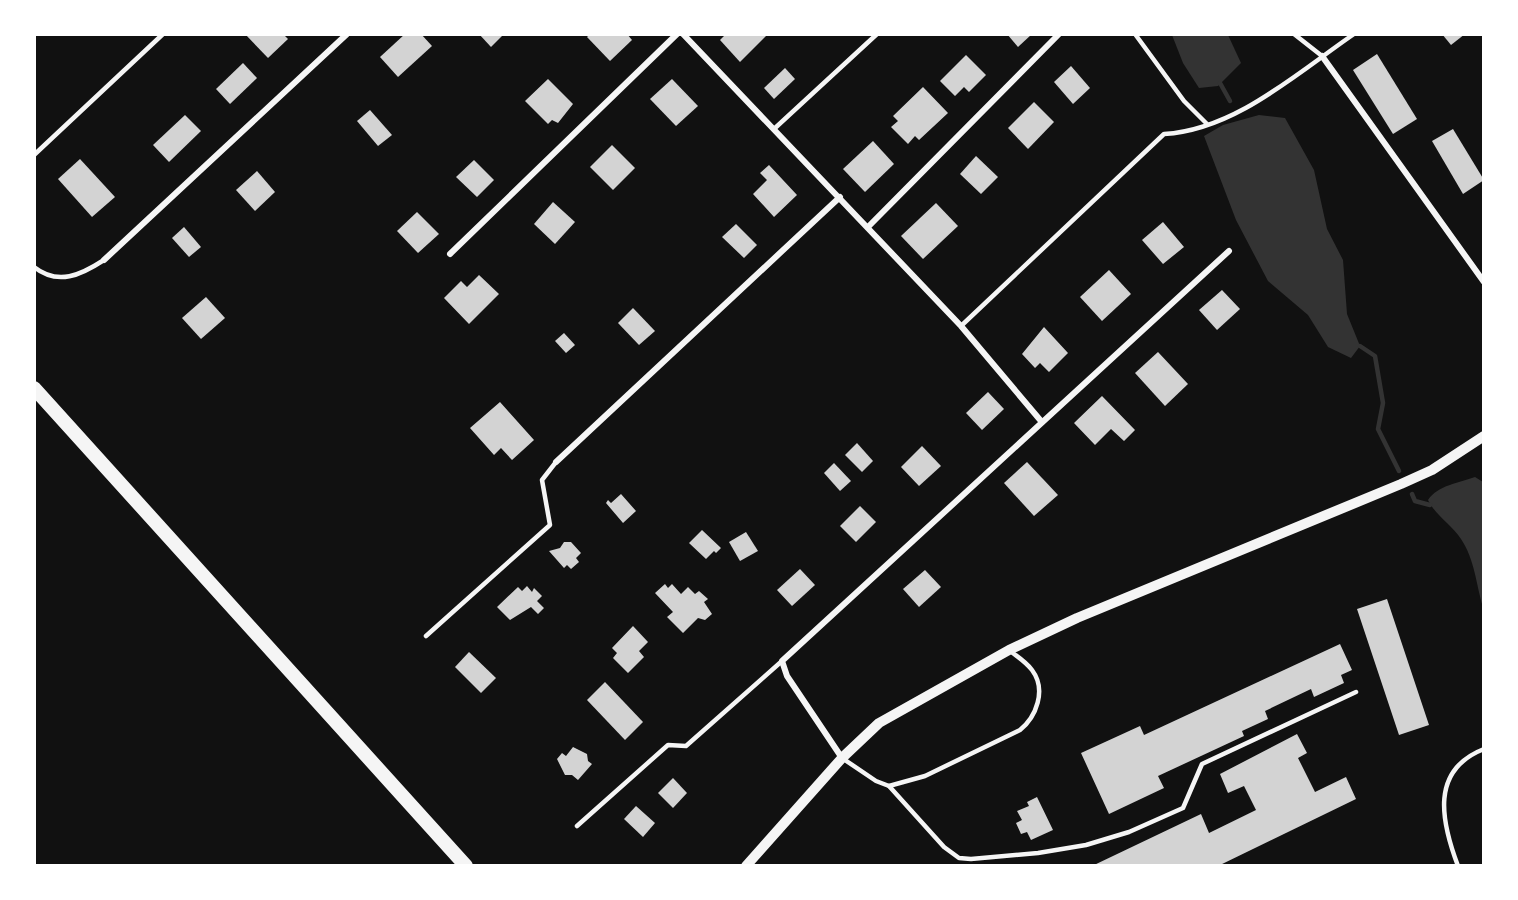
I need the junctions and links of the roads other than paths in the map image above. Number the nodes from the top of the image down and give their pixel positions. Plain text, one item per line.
1 (163, 34) edge
2 (347, 34) edge
3 (677, 34) edge
4 (683, 34) edge
5 (877, 34) edge
6 (1059, 34) edge
7 (1135, 34) edge
8 (1294, 34) edge
9 (1354, 34) edge
10 (1322, 56) junction
11 (1207, 124) junction
12 (774, 129) junction
13 (34, 154) edge
14 (840, 197) junction
15 (868, 227) junction
16 (1229, 251) dead end
17 (450, 254) dead end
18 (104, 260) joint
19 (34, 267) edge
20 (1484, 282) edge
21 (961, 326) junction
22 (34, 388) edge
23 (1041, 420) junction
24 (1484, 436) edge
25 (556, 462) joint
26 (426, 636) dead end
27 (1009, 650) junction
28 (782, 661) junction
29 (1356, 692) dead end
30 (1484, 749) edge
31 (842, 758) junction
32 (889, 786) junction
33 (577, 826) dead end
34 (466, 866) edge
35 (746, 866) edge
36 (1458, 866) edge

1 - 13 lane
2 - 18 street
3 - 17 street
4 - 12 street
5 - 12 lane
6 - 15 street
7 - 11 lane
8 - 10 lane
9 - 10 lane
10 - 11 lane
10 - 20 street
11 - 21 lane
12 - 14 street
14 - 15 street
14 - 25 street
15 - 21 street
16 - 23 street
18 - 19 lane
21 - 23 street
22 - 34 main road
23 - 28 street
24 - 27 street
25 - 26 lane
27 - 31 street
27 - 32 lane
28 - 31 street
28 - 33 lane
29 - 32 lane
30 - 36 lane
31 - 32 lane
31 - 35 street

